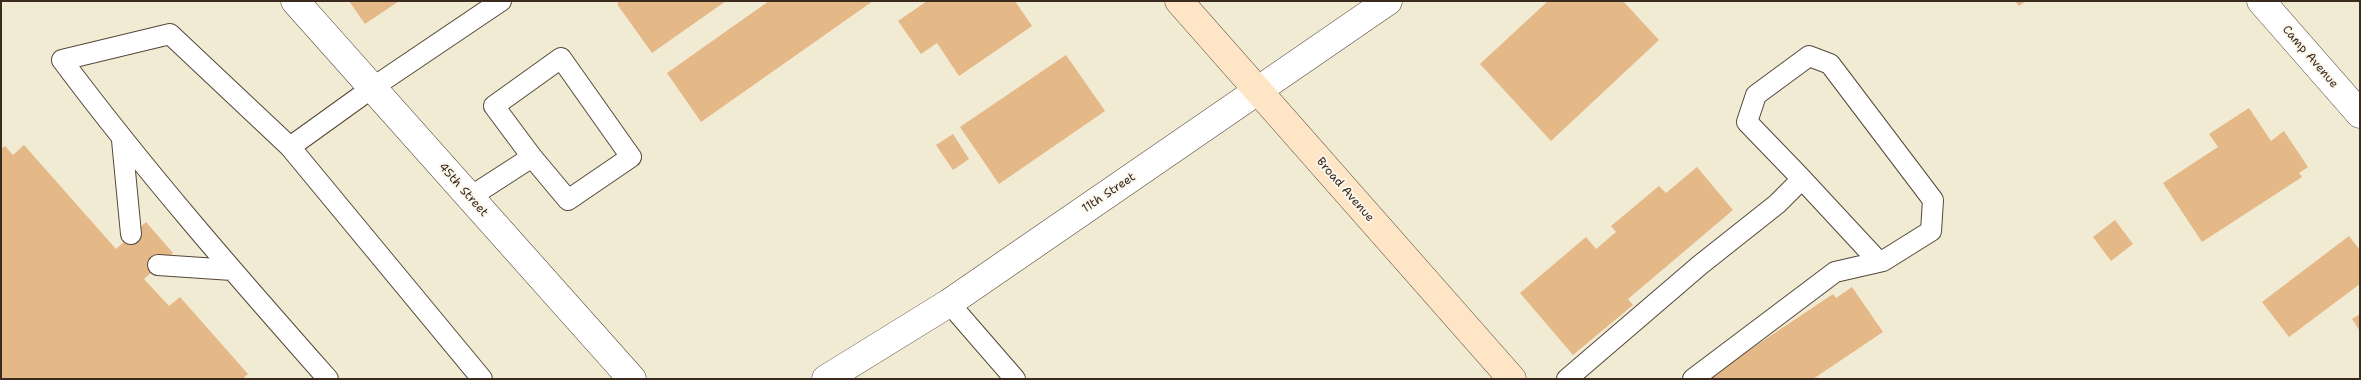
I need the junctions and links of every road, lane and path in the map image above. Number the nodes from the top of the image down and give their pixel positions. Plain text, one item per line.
1 (295, 1) edge
2 (501, 1) edge
3 (1179, 1) edge
4 (1388, 1) edge
5 (2261, 1) edge
6 (372, 88) junction
7 (1258, 91) junction
8 (2360, 114) edge
9 (122, 140) junction
10 (290, 147) junction
11 (532, 157) junction
12 (1802, 179) junction
13 (470, 198) junction
14 (130, 234) dead end
15 (1879, 262) junction
16 (158, 265) dead end
17 (232, 270) junction
18 (949, 303) junction
19 (328, 379) edge
20 (482, 379) edge
21 (632, 379) edge
22 (826, 379) edge
23 (1015, 379) edge
24 (1512, 379) edge
25 (1567, 379) edge
26 (1693, 379) edge

1 - 6 street, 45th Street
2 - 6 lane
3 - 7 main road, Broad Avenue
4 - 7 street, 11th Street
5 - 8 street, Camp Avenue
6 - 10 lane
6 - 13 street, 45th Street
7 - 18 street, 11th Street
7 - 24 main road, Broad Avenue
9 - 10 lane
9 - 14 lane
9 - 17 lane
10 - 20 lane
11 - 11 lane
11 - 13 lane
12 - 15 lane
12 - 15 lane
12 - 25 lane
13 - 21 street, 45th Street
15 - 26 lane
16 - 17 lane
17 - 19 lane
18 - 22 street, 11th Street
18 - 23 lane

